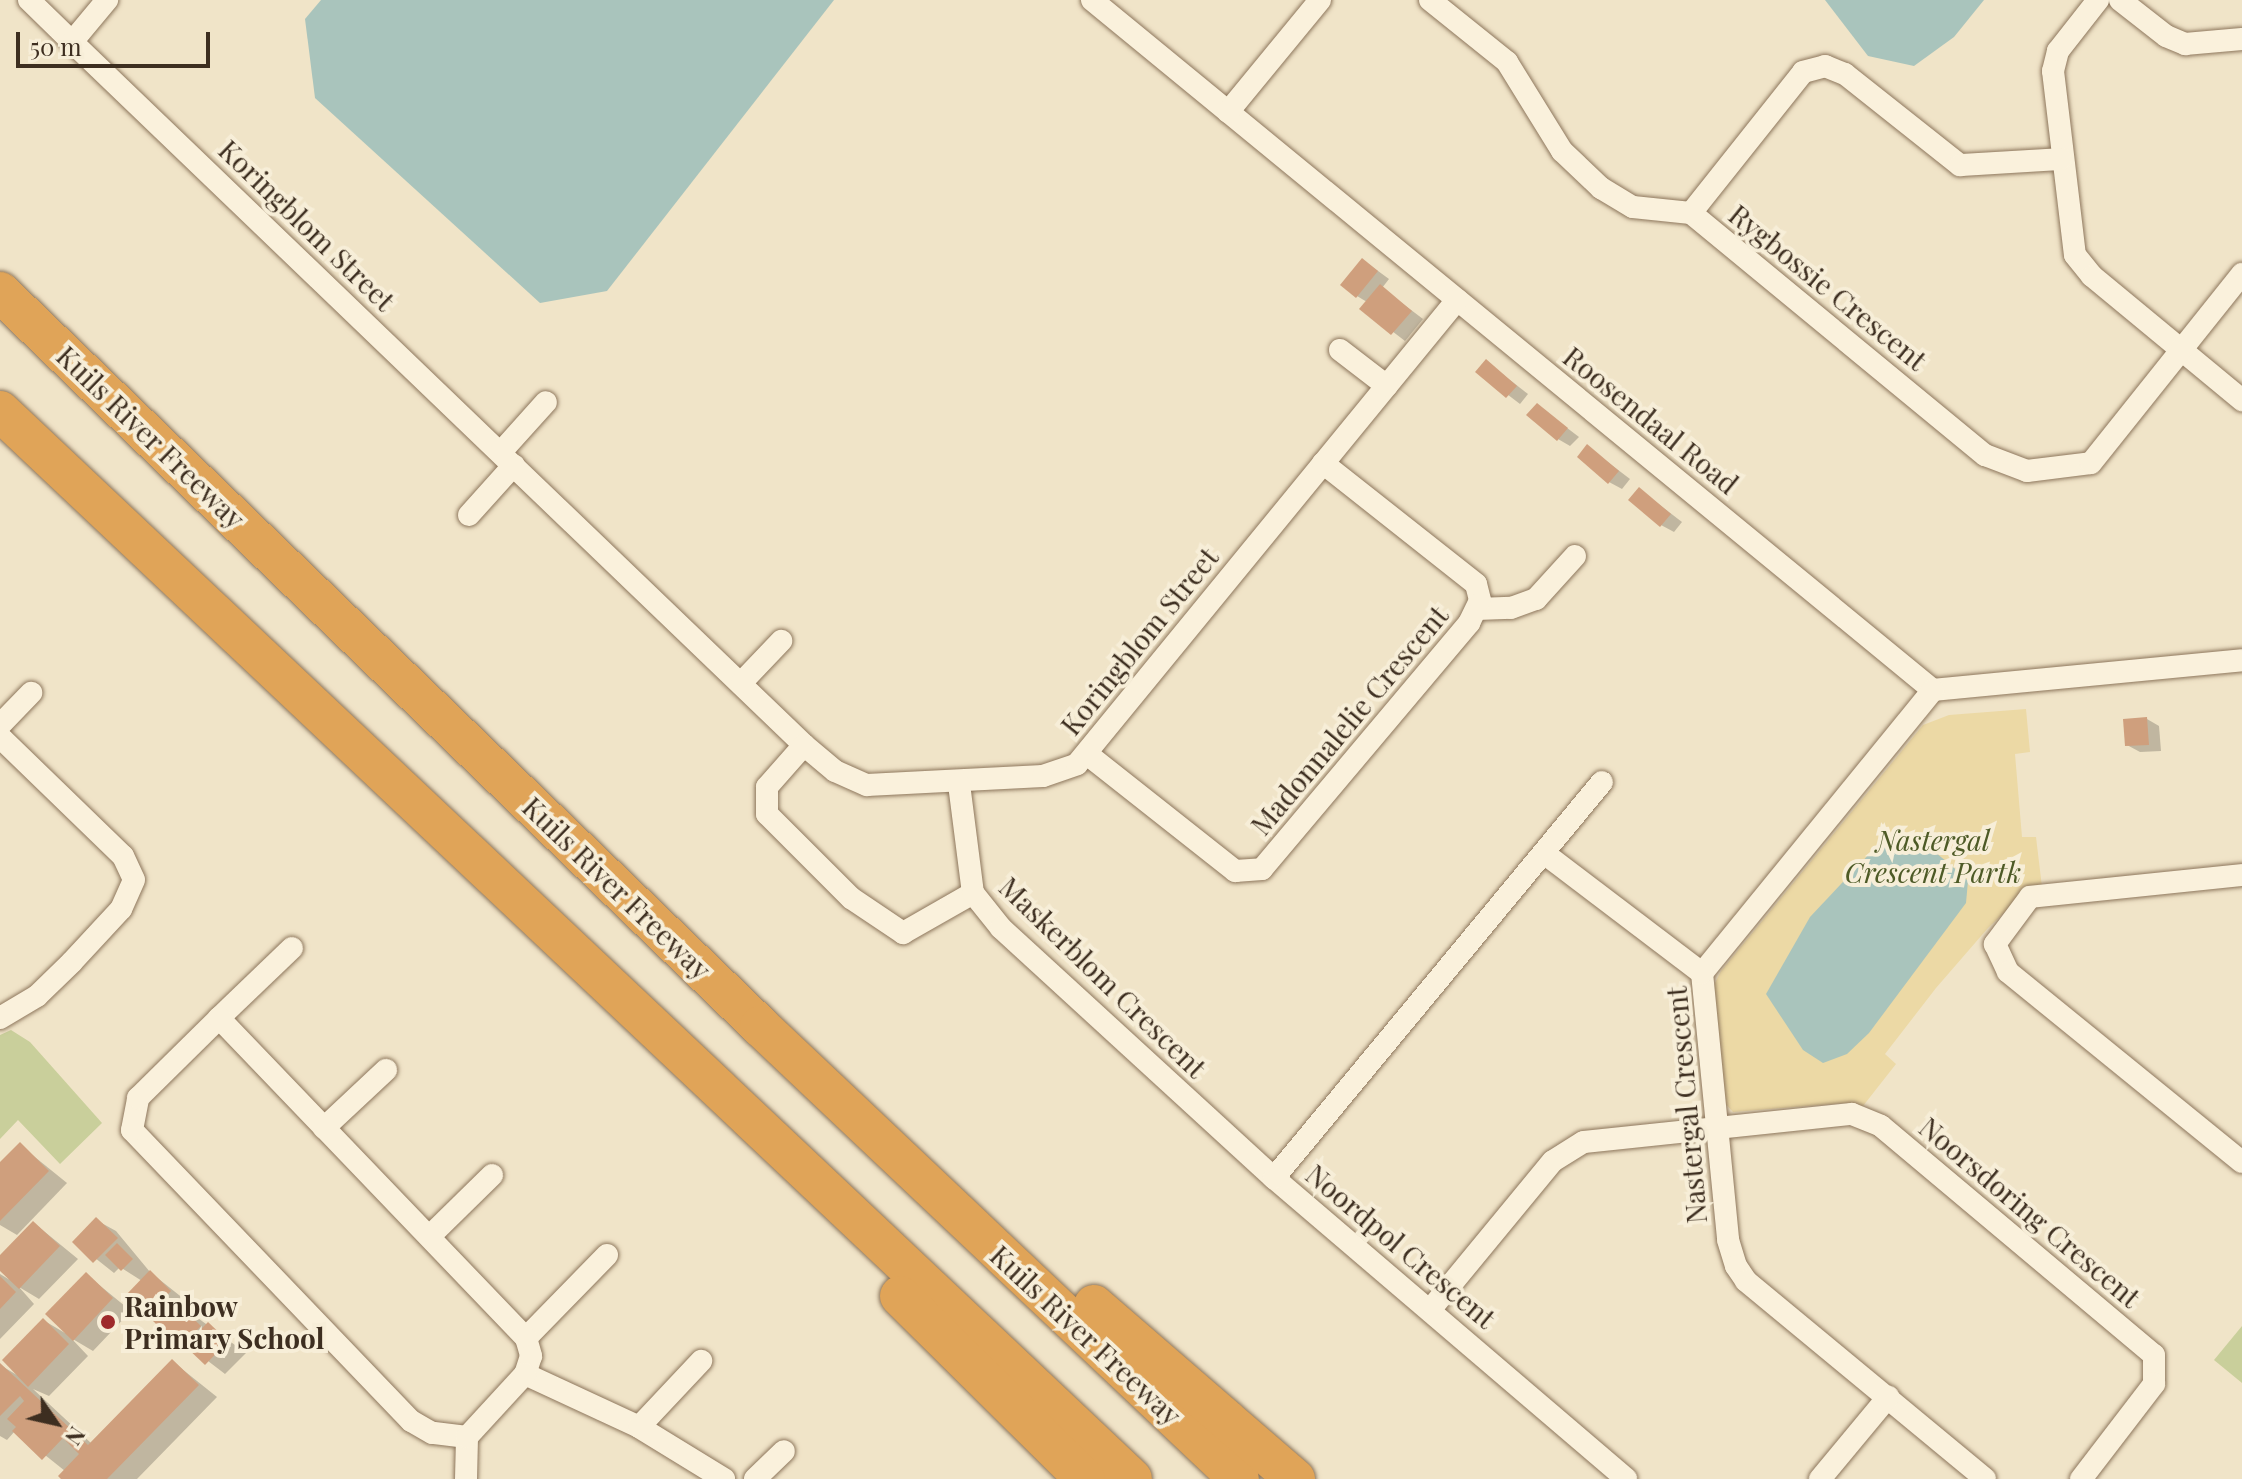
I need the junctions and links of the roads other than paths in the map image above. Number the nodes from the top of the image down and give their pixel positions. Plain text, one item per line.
1 (29, 0) edge
2 (107, 0) edge
3 (1092, 0) edge
4 (1320, 0) edge
5 (1430, 0) edge
6 (2098, 0) edge
7 (2120, 0) edge
8 (2242, 39) edge
9 (72, 42) junction
10 (1228, 112) junction
11 (2061, 159) junction
12 (1691, 213) junction
13 (2242, 274) edge
14 (0, 292) edge
15 (1457, 300) junction
16 (1340, 350) dead end
17 (2181, 351) junction
18 (1387, 386) junction
19 (2242, 400) edge
20 (546, 402) dead end
21 (0, 411) edge
22 (508, 458) junction
23 (1323, 463) junction
24 (469, 515) dead end
25 (1575, 556) dead end
26 (1477, 609) junction
27 (781, 641) dead end
28 (2242, 660) edge
29 (742, 682) junction
30 (1933, 690) junction
31 (31, 693) dead end
32 (0, 725) edge
33 (0, 737) edge
34 (804, 745) junction
35 (1087, 754) junction
36 (1602, 782) dead end
37 (959, 784) junction
38 (1545, 854) junction
39 (2242, 875) edge
40 (973, 893) junction
41 (292, 948) dead end
42 (1702, 973) junction
43 (0, 1018) edge
44 (219, 1018) junction
45 (760, 1026) junction
46 (386, 1070) dead end
47 (1717, 1125) junction
48 (324, 1128) junction
49 (763, 1130) junction
50 (2242, 1162) edge
51 (492, 1175) dead end
52 (1274, 1178) junction
53 (430, 1236) junction
54 (607, 1255) dead end
55 (1430, 1310) junction
56 (526, 1338) junction
57 (701, 1361) dead end
58 (525, 1374) junction
59 (1888, 1397) junction
60 (639, 1427) junction
61 (467, 1437) junction
62 (784, 1451) dead end
63 (466, 1479) edge
64 (724, 1479) edge
65 (755, 1479) edge
66 (1085, 1479) edge
67 (1132, 1479) edge
68 (1239, 1479) edge
69 (1295, 1479) edge
70 (1626, 1479) edge
71 (1820, 1479) edge
72 (1985, 1479) edge
73 (2081, 1479) edge

1 - 9 street, Koringblom Street
2 - 9 street
3 - 10 street, Roosendaal Road
4 - 10 street
5 - 12 street
6 - 11 street
7 - 8 street
9 - 22 street, Koringblom Street
10 - 15 street, Roosendaal Road
11 - 12 street, Rygbossie Crescent
11 - 17 street
12 - 17 street, Rygbossie Crescent
13 - 17 street, Rygbossie Crescent
14 - 45 highway, Kuils River Freeway
15 - 18 street, Koringblom Street
15 - 30 street, Roosendaal Road
16 - 18 street
17 - 19 street
18 - 23 street, Koringblom Street
20 - 22 street
21 - 49 highway
22 - 24 street
22 - 29 street, Koringblom Street
23 - 26 street, Madonnalelie Crescent
23 - 35 street, Koringblom Street
25 - 26 street
26 - 35 street, Madonnalelie Crescent
27 - 29 street
28 - 30 street
29 - 34 street, Koringblom Street
30 - 42 street, Nastergal Crescent
31 - 32 street
33 - 43 street
34 - 37 street, Koringblom Street
34 - 40 street
35 - 37 street, Koringblom Street
36 - 38 street, Noordpol Crescent
37 - 40 street, Maskerblom Crescent
38 - 42 street
38 - 52 street, Noordpol Crescent
39 - 50 street
40 - 52 street, Maskerblom Crescent
41 - 44 street
42 - 47 street, Nastergal Crescent
44 - 48 street
44 - 61 street
45 - 68 highway, Kuils River Freeway
45 - 69 highway
46 - 48 street
47 - 55 street
47 - 59 street, Nastergal Crescent
47 - 73 street, Noorsdoring Crescent
48 - 53 street
49 - 66 highway
49 - 67 highway
51 - 53 street
52 - 55 street, Noordpol Crescent
53 - 56 street
54 - 56 street
55 - 70 street, Noordpol Crescent
56 - 58 street
57 - 60 street
58 - 60 street
58 - 61 street
59 - 71 street
59 - 72 street, Nastergal Crescent
60 - 64 street
61 - 63 street
62 - 65 street

